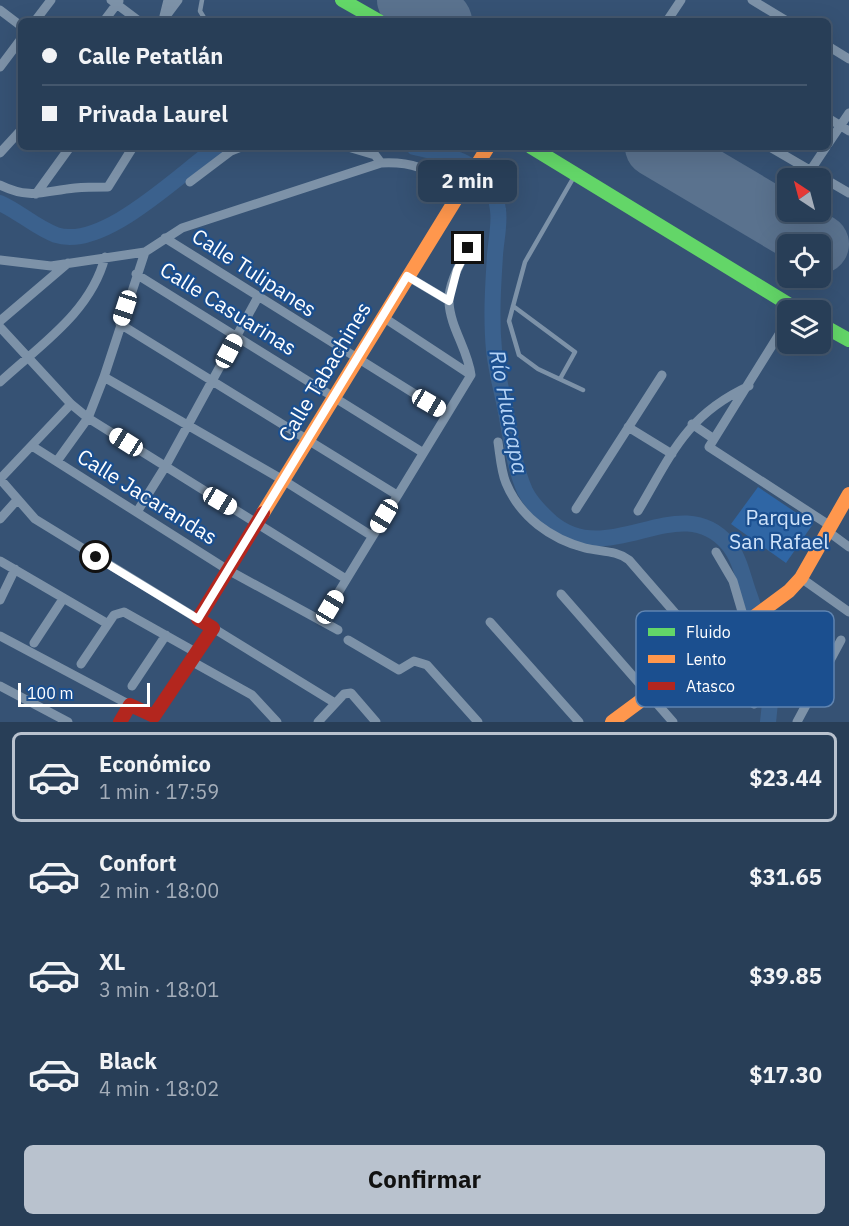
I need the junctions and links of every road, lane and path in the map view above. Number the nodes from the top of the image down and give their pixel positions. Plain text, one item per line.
1 (51, 0) edge
2 (168, 0) edge
3 (178, 0) edge
4 (202, 0) edge
5 (342, 0) edge
6 (681, 0) edge
7 (752, 0) edge
8 (116, 1) edge
9 (0, 10) edge
10 (37, 18) edge
11 (106, 18) edge
12 (136, 18) edge
13 (163, 18) edge
14 (164, 18) edge
15 (204, 18) edge
16 (374, 18) edge
17 (672, 18) edge
18 (782, 18) edge
19 (18, 24) edge
20 (18, 43) edge
21 (831, 48) edge
22 (849, 59) edge
23 (0, 67) edge
24 (849, 113) edge
25 (831, 120) edge
26 (845, 128) edge
27 (18, 133) edge
28 (831, 142) edge
29 (68, 150) edge
30 (131, 150) edge
31 (234, 150) edge
32 (358, 150) edge
33 (486, 150) edge
34 (536, 150) edge
35 (775, 150) edge
36 (824, 150) edge
37 (0, 153) edge
38 (381, 164) junction
39 (805, 168) edge
40 (812, 168) edge
41 (576, 174) junction
42 (190, 182) dead end
43 (831, 183) edge
44 (0, 185) edge
45 (463, 186) junction
46 (849, 193) edge
47 (36, 194) junction
48 (165, 237) junction
49 (468, 248) dead end
50 (145, 252) junction
51 (105, 257) junction
52 (0, 260) edge
53 (68, 263) junction
54 (136, 274) junction
55 (407, 276) junction
56 (258, 297) junction
57 (449, 301) junction
58 (777, 302) edge
59 (513, 306) junction
60 (383, 317) junction
61 (0, 321) edge
62 (120, 324) junction
63 (0, 327) edge
64 (831, 330) edge
65 (237, 336) junction
66 (777, 339) edge
67 (849, 340) edge
68 (27, 357) junction
69 (357, 360) junction
70 (471, 375) junction
71 (662, 375) dead end
72 (104, 376) junction
73 (560, 379) junction
74 (213, 380) junction
75 (0, 382) edge
76 (749, 386) junction
77 (583, 390) dead end
78 (335, 396) junction
79 (71, 404) junction
80 (447, 414) junction
81 (88, 418) junction
82 (692, 424) junction
83 (188, 425) junction
84 (628, 427) junction
85 (309, 439) junction
86 (714, 439) junction
87 (498, 442) dead end
88 (32, 446) junction
89 (422, 452) junction
90 (672, 454) junction
91 (57, 461) junction
92 (165, 467) junction
93 (0, 479) edge
94 (283, 480) junction
95 (849, 494) edge
96 (397, 495) junction
97 (17, 500) junction
98 (576, 509) dead end
99 (638, 511) dead end
100 (137, 512) junction
101 (0, 519) edge
102 (257, 523) junction
103 (828, 528) junction
104 (372, 536) junction
105 (849, 547) edge
106 (716, 552) dead end
107 (0, 561) edge
108 (15, 569) junction
109 (228, 570) junction
110 (801, 578) junction
111 (346, 579) junction
112 (561, 594) dead end
113 (63, 599) junction
114 (0, 600) edge
115 (673, 611) edge
116 (742, 611) edge
117 (765, 611) edge
118 (849, 612) edge
119 (198, 619) junction
120 (321, 621) junction
121 (490, 622) dead end
122 (108, 624) junction
123 (213, 628) junction
124 (338, 630) dead end
125 (166, 635) junction
126 (0, 636) edge
127 (348, 640) dead end
128 (841, 640) dead end
129 (34, 643) dead end
130 (834, 653) edge
131 (194, 657) junction
132 (81, 664) dead end
133 (636, 680) edge
134 (0, 686) edge
135 (132, 686) dead end
136 (335, 703) junction
137 (636, 703) edge
138 (130, 705) junction
139 (660, 707) edge
140 (805, 707) edge
141 (158, 719) edge
142 (68, 722) edge
143 (120, 722) edge
144 (277, 722) edge
145 (318, 722) edge
146 (376, 722) edge
147 (478, 722) edge
148 (579, 722) edge
149 (612, 722) edge
150 (673, 722) edge
151 (797, 722) edge

1 - 10 street
2 - 13 street
3 - 14 street
4 - 15 lane
5 - 16 street
6 - 17 street
7 - 18 street
8 - 11 street
8 - 12 street
9 - 19 street
20 - 23 street
21 - 22 street
24 - 26 street
25 - 26 street
26 - 28 street
27 - 37 street
29 - 47 street
30 - 47 street
31 - 42 street
32 - 38 street
33 - 45 street, Calle Tabachines
34 - 41 street
35 - 39 street
36 - 40 street
38 - 45 street
38 - 48 street
41 - 58 street
41 - 59 lane
43 - 46 street
44 - 47 street
45 - 55 street, Calle Tabachines
48 - 50 street
48 - 56 street, Calle Tulipanes
49 - 57 street
50 - 51 street
50 - 54 street
51 - 53 street
51 - 68 street
52 - 53 street
53 - 61 street
54 - 62 street
54 - 65 street, Calle Casuarinas
55 - 57 street
55 - 60 street, Calle Tabachines
56 - 65 street
56 - 69 street, Calle Tulipanes
57 - 70 street
59 - 73 lane
59 - 73 lane
60 - 69 street, Calle Tabachines
60 - 70 street
62 - 72 street
62 - 74 street
63 - 68 street
64 - 67 street
65 - 74 street
65 - 78 street, Calle Casuarinas
66 - 76 street
68 - 75 street
68 - 79 street
69 - 78 street, Calle Tabachines
69 - 80 street, Calle Tulipanes
70 - 80 street
71 - 84 street
72 - 81 street
72 - 83 street
73 - 77 lane
74 - 83 street
74 - 85 street
76 - 82 street
76 - 86 street
78 - 85 street, Calle Tabachines
78 - 89 street, Calle Casuarinas
79 - 81 street
79 - 88 street
80 - 89 street
81 - 91 street
81 - 92 street
82 - 86 street
82 - 90 street
83 - 92 street
83 - 94 street
84 - 90 street
84 - 98 street
85 - 94 street, Calle Tabachines
85 - 96 street
86 - 103 street
87 - 115 street
88 - 91 street, Calle Jacarandas
88 - 93 street
89 - 96 street
90 - 99 street
91 - 100 street, Calle Jacarandas
92 - 100 street
92 - 102 street
93 - 97 street
94 - 102 street, Calle Tabachines
94 - 104 street
95 - 103 street
96 - 104 street
97 - 101 street
97 - 119 street
100 - 109 street, Calle Jacarandas
102 - 109 street, Calle Tabachines
102 - 111 street
103 - 105 street
103 - 110 street
104 - 111 street
106 - 116 street
107 - 108 street
108 - 113 street
108 - 114 street
109 - 119 street, Calle Tabachines
109 - 120 street, Calle Jacarandas
110 - 117 street
110 - 118 street
111 - 120 street
112 - 133 street
113 - 122 street
113 - 129 street
119 - 123 street
120 - 124 street, Calle Jacarandas
121 - 148 street
122 - 125 street
122 - 132 street
123 - 131 street
123 - 136 street
125 - 131 street
125 - 135 street
126 - 138 street
127 - 147 street
128 - 130 street
131 - 141 street
131 - 144 street
134 - 142 street
136 - 145 street
136 - 146 street
137 - 149 street
138 - 141 street
138 - 143 street
139 - 150 street
140 - 151 street

